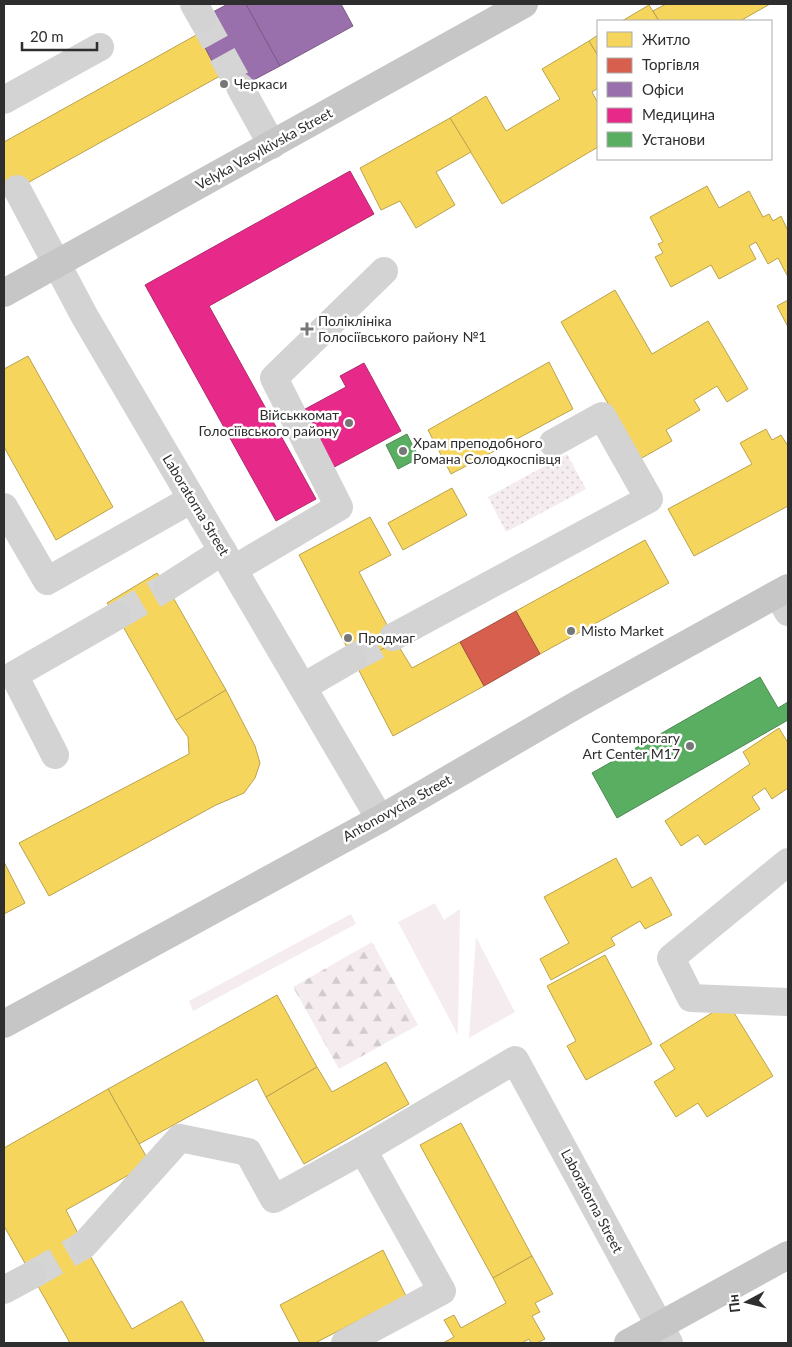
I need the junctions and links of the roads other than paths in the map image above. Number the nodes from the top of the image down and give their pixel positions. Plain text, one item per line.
1 (524, 4) edge
2 (100, 47) dead end
3 (240, 88) tunnel mouth
4 (4, 100) edge
5 (272, 144) junction
6 (17, 189) dead end
7 (55, 263) junction
8 (384, 271) dead end
9 (4, 292) edge
10 (553, 442) dead end
11 (192, 499) junction
12 (4, 507) edge
13 (228, 560) junction
14 (167, 587) tunnel mouth
15 (785, 598) edge
16 (117, 616) tunnel mouth
17 (393, 637) tunnel mouth
18 (353, 658) tunnel mouth
19 (302, 686) junction
20 (55, 755) dead end
21 (380, 819) junction
22 (788, 862) edge
23 (788, 1002) edge
24 (4, 1024) edge
25 (363, 1150) junction
26 (84, 1246) tunnel mouth
27 (788, 1255) edge
28 (32, 1275) tunnel mouth
29 (4, 1290) edge
30 (664, 1334) edge
31 (345, 1343) edge
32 (628, 1343) edge

1 - 5 main road, Velyka Vasylkivska Street
2 - 4 street
3 - 5 street
5 - 7 main road, Velyka Vasylkivska Street
6 - 7 street, Laboratorna Street
7 - 9 main road, Velyka Vasylkivska Street
7 - 11 street, Laboratorna Street
8 - 13 street
10 - 17 street
11 - 12 street
11 - 13 street, Laboratorna Street
13 - 14 street
13 - 19 street, Laboratorna Street
15 - 21 main road, Antonovycha Street
16 - 20 street
18 - 19 street
19 - 21 street, Laboratorna Street
21 - 24 main road, Antonovycha Street
22 - 23 street
25 - 26 street
25 - 30 street, Laboratorna Street
25 - 31 street
27 - 30 main road
28 - 29 street
30 - 32 main road

